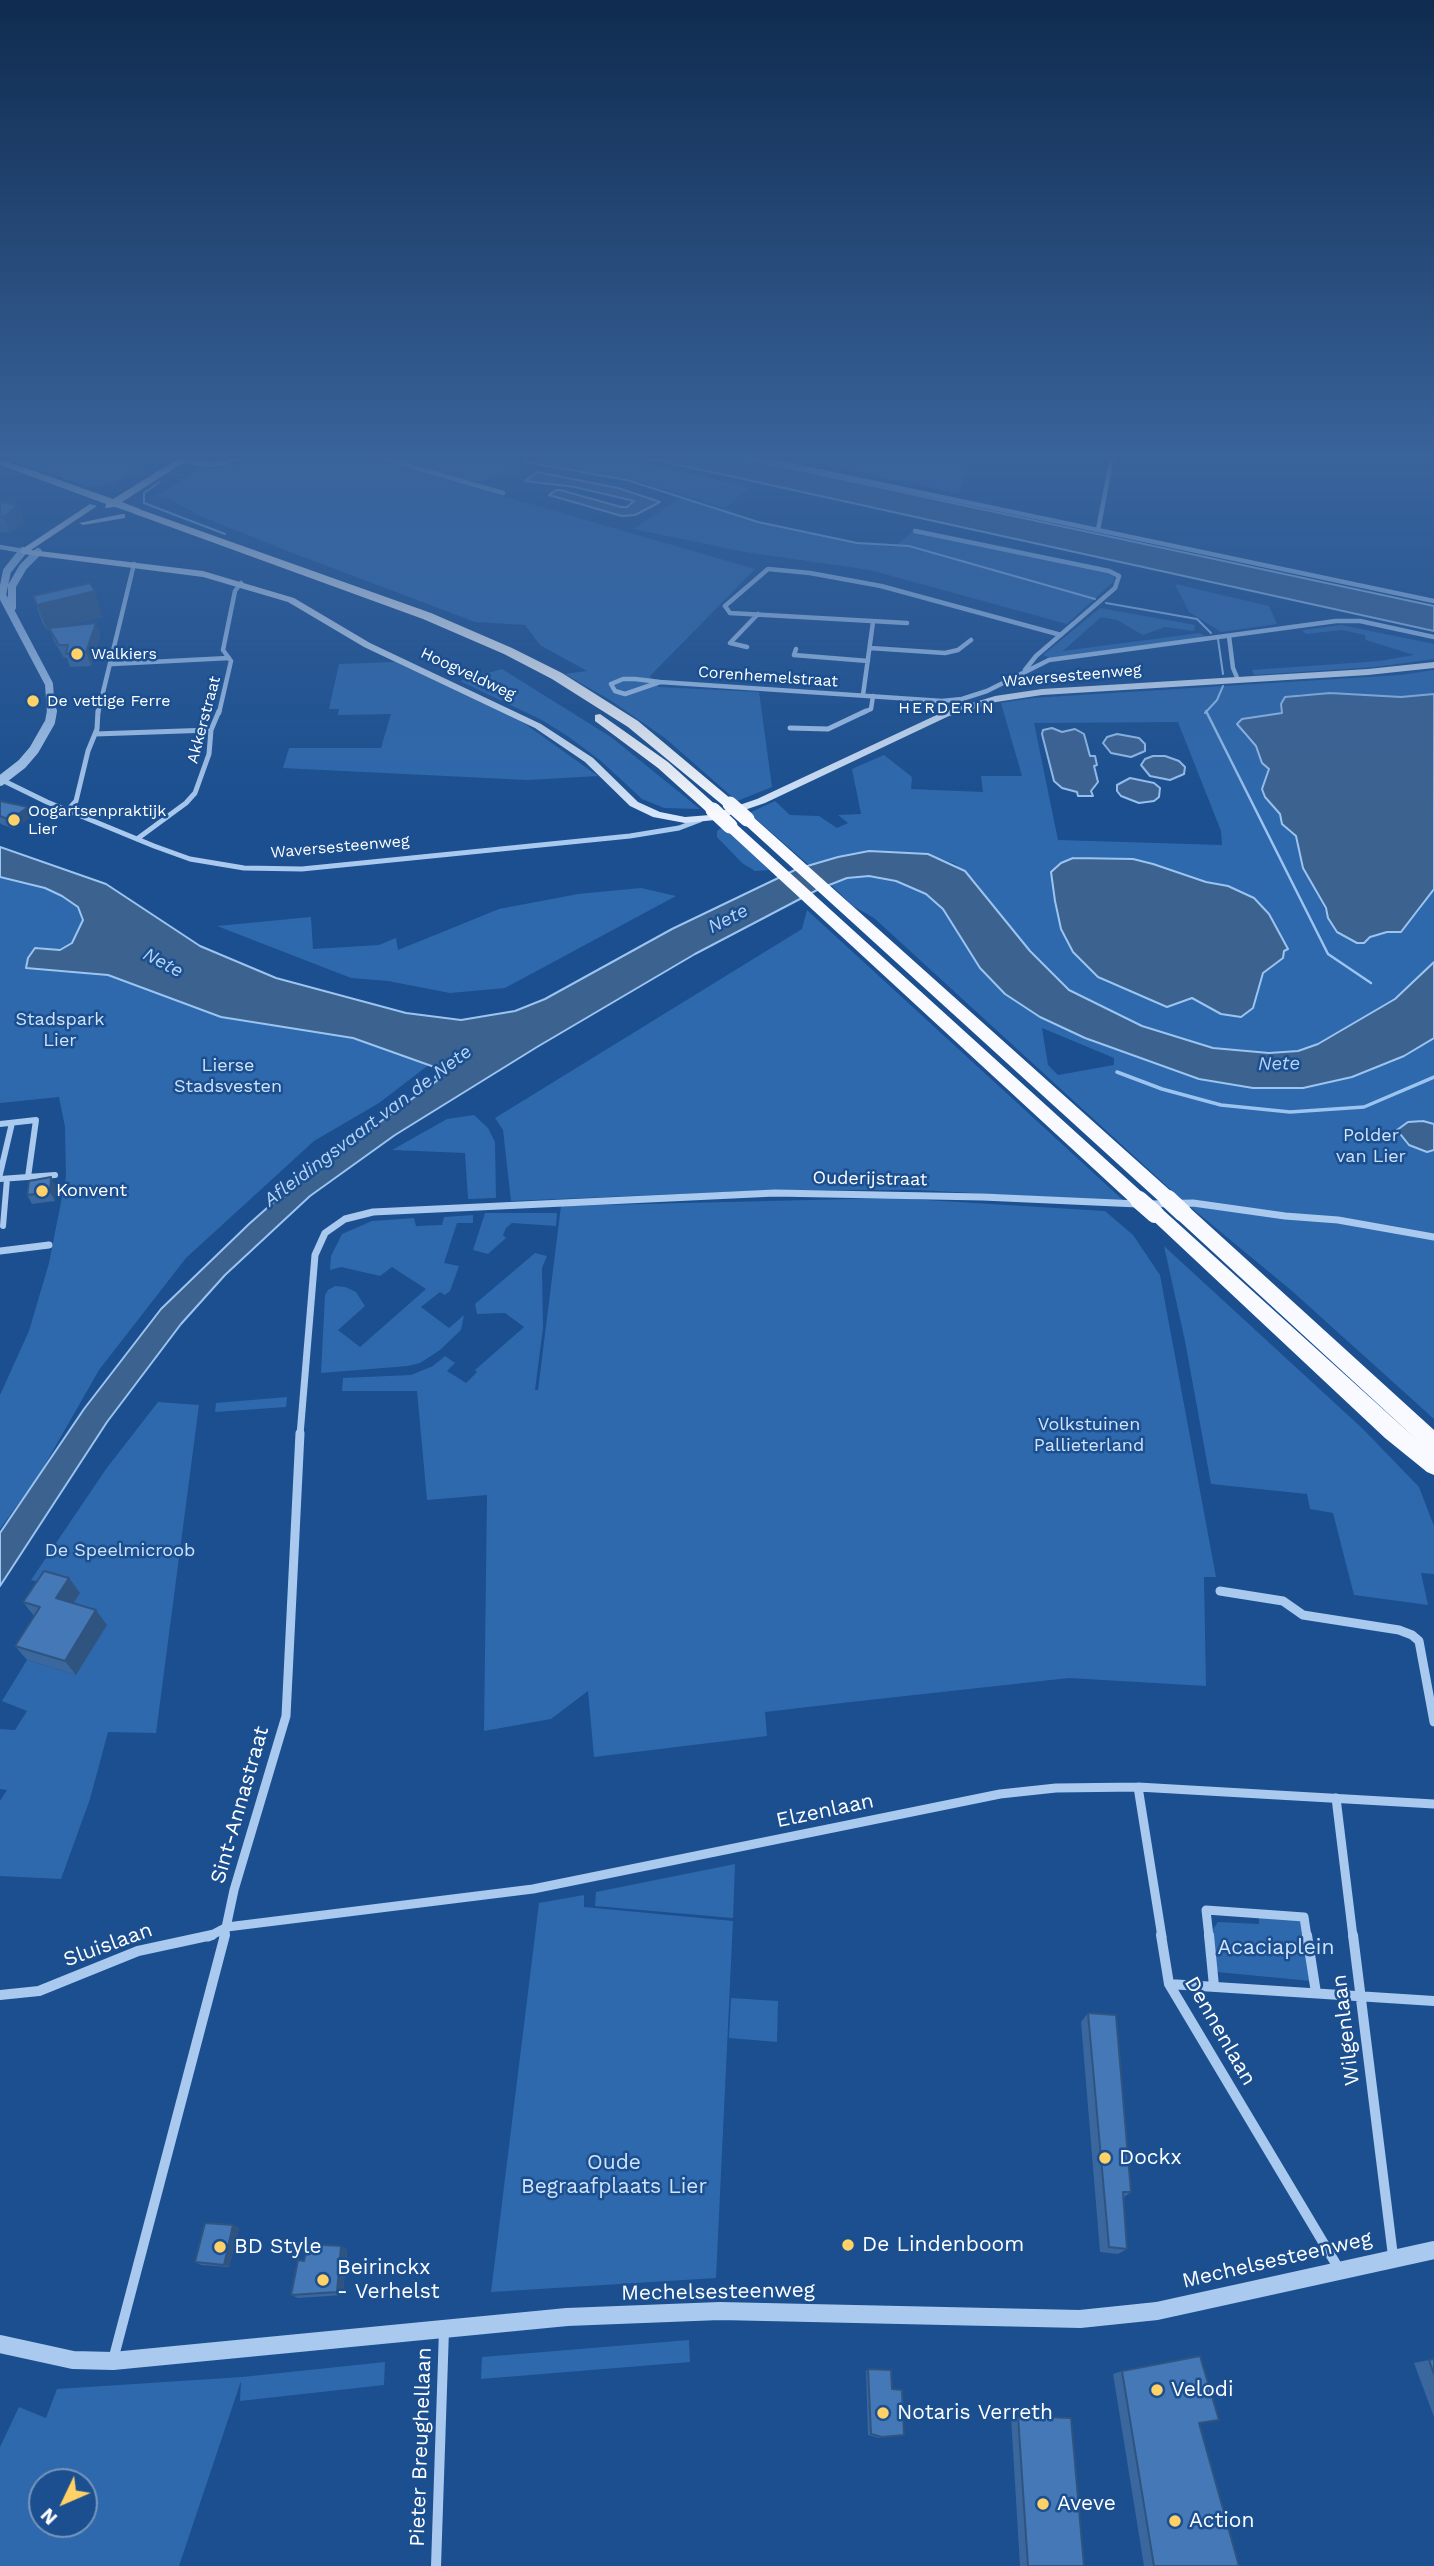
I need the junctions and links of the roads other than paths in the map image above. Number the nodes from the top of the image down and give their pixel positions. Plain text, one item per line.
1 (5, 577) edge
2 (18, 577) edge
3 (131, 577) edge
4 (218, 577) edge
5 (289, 577) edge
6 (318, 577) edge
7 (759, 577) edge
8 (830, 577) edge
9 (1119, 577) edge
10 (1319, 577) edge
11 (241, 583) junction
12 (1434, 601) edge
13 (758, 614) junction
14 (13, 618) junction
15 (873, 622) junction
16 (907, 623) dead end
17 (1061, 635) junction
18 (1229, 636) junction
19 (1434, 637) edge
20 (971, 640) dead end
21 (730, 643) junction
22 (747, 647) dead end
23 (870, 648) junction
24 (724, 649) dead end
25 (796, 649) dead end
26 (229, 658) junction
27 (868, 661) junction
28 (111, 664) junction
29 (1434, 665) edge
30 (1025, 670) junction
31 (1238, 680) junction
32 (660, 682) junction
33 (863, 695) junction
34 (873, 696) junction
35 (942, 701) junction
36 (956, 710) junction
37 (790, 728) dead end
38 (211, 730) junction
39 (95, 734) junction
40 (1, 780) edge
41 (67, 811) junction
42 (666, 817) junction
43 (700, 820) junction
44 (655, 832) junction
45 (137, 839) junction
46 (833, 896) joint
47 (12, 1123) junction
48 (0, 1124) edge
49 (55, 1175) dead end
50 (28, 1177) junction
51 (2, 1178) edge
52 (1161, 1207) junction
53 (2, 1213) edge
54 (3, 1226) dead end
55 (1434, 1237) edge
56 (49, 1245) dead end
57 (317, 1247) joint
58 (0, 1251) edge
59 (1434, 1444) edge
60 (1434, 1466) edge
61 (1220, 1591) dead end
62 (1434, 1722) edge
63 (1138, 1787) junction
64 (1336, 1798) junction
65 (1434, 1804) edge
66 (228, 1927) junction
67 (1169, 1983) junction
68 (1214, 1986) junction
69 (1316, 1993) junction
70 (0, 1995) edge
71 (1362, 1996) junction
72 (1434, 2001) edge
73 (1434, 2250) edge
74 (1393, 2257) junction
75 (1339, 2269) junction
76 (444, 2330) junction
77 (0, 2343) edge
78 (113, 2361) junction
79 (436, 2566) edge

1 - 14 street
2 - 14 street
3 - 28 street
4 - 11 main road, Hoogveldweg
5 - 52 highway, bridge
6 - 46 highway, bridge
7 - 13 street
8 - 17 street
9 - 17 street
10 - 12 street
11 - 26 street, Akkerstraat
11 - 42 main road, Hoogveldweg
13 - 15 street
13 - 21 street
14 - 40 street
15 - 16 street
15 - 23 street
17 - 30 street
18 - 19 street
18 - 30 street
18 - 31 street
20 - 23 street
21 - 22 street
21 - 24 street
23 - 27 street
25 - 27 street
26 - 28 street
26 - 38 street, Akkerstraat
27 - 33 street
28 - 39 street
29 - 31 main road, Waversesteenweg
30 - 35 street, Corenhemelstraat
31 - 36 main road, Waversesteenweg
32 - 32 street, Corenhemelstraat
32 - 33 street, Corenhemelstraat
33 - 34 street, Corenhemelstraat
34 - 35 street, Corenhemelstraat
34 - 37 street
35 - 36 street, Corenhemelstraat
36 - 43 main road, Waversesteenweg
38 - 39 street
38 - 45 street, Akkerstraat
39 - 41 street
40 - 41 street, Waversesteenweg
41 - 45 street, Waversesteenweg
42 - 43 main road, Hoogveldweg
42 - 44 street
43 - 44 street, Waversesteenweg
44 - 45 street, Waversesteenweg
46 - 52 highway
47 - 48 street
47 - 50 street
47 - 51 street
49 - 50 street
50 - 51 street
51 - 53 street
52 - 59 highway, bridge
52 - 60 highway
53 - 54 street
55 - 57 street, Ouderijstraat
56 - 58 street
57 - 66 street, Sint-Annastraat
61 - 62 street
63 - 64 street, Elzenlaan
63 - 66 street, Elzenlaan
63 - 67 street, Dennenlaan
64 - 65 street, Elzenlaan
64 - 71 street, Wilgenlaan
66 - 70 street, Sluislaan
66 - 78 street, Sint-Annastraat
67 - 68 street
67 - 75 street, Dennenlaan
68 - 69 street
68 - 69 street
69 - 71 street
71 - 72 street
71 - 74 street, Wilgenlaan
73 - 74 street, Mechelsesteenweg
74 - 75 street, Mechelsesteenweg
75 - 76 street, Mechelsesteenweg
76 - 78 street, Mechelsesteenweg
76 - 79 street, Pieter Breughellaan
77 - 78 street, Mechelsesteenweg

